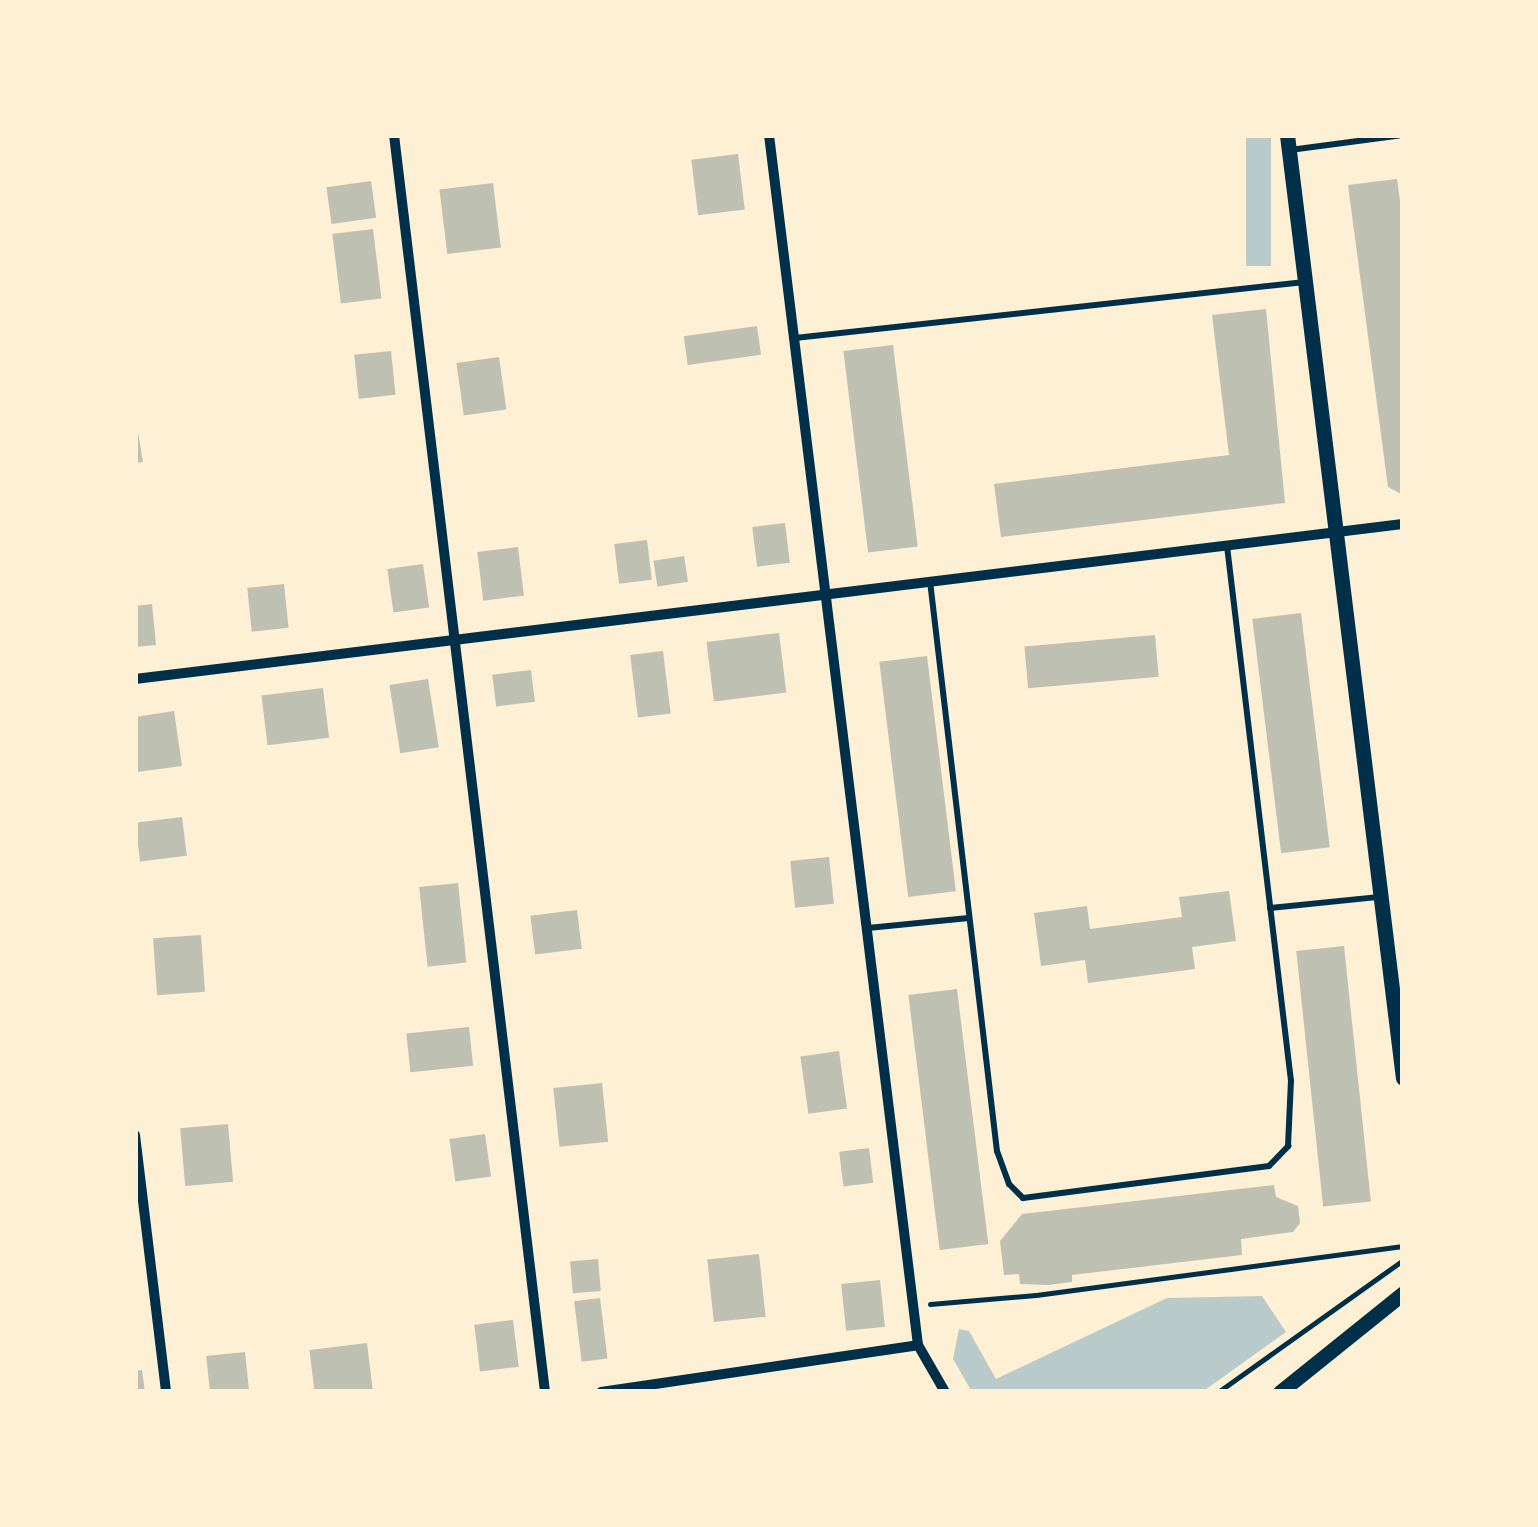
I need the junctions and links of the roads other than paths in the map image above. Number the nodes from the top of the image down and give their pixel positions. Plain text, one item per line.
1 (394, 135) edge
2 (769, 135) edge
3 (1403, 136) edge
4 (1288, 142) edge
5 (1305, 282) junction
6 (795, 338) junction
7 (1403, 524) edge
8 (1334, 532) junction
9 (1227, 544) junction
10 (930, 580) junction
11 (828, 592) junction
12 (456, 641) junction
13 (135, 679) edge
14 (1379, 896) junction
15 (1270, 908) junction
16 (970, 918) junction
17 (868, 928) junction
18 (1403, 1078) edge
19 (135, 1136) edge
20 (1403, 1293) edge
21 (918, 1345) junction
22 (166, 1392) edge
23 (544, 1392) edge
24 (601, 1392) edge
25 (946, 1392) edge
26 (1280, 1392) edge

1 - 12 street
2 - 6 street
3 - 4 lane
4 - 5 street
5 - 6 lane
5 - 8 street
6 - 11 street
7 - 8 street
8 - 9 street
8 - 14 street
9 - 10 street
9 - 15 lane
10 - 11 street
10 - 16 lane
11 - 12 street
11 - 17 street
12 - 13 street
12 - 23 street
14 - 15 lane
14 - 18 street
15 - 16 lane
16 - 17 lane
17 - 21 street
19 - 22 street
20 - 26 street
21 - 24 street
21 - 25 street

